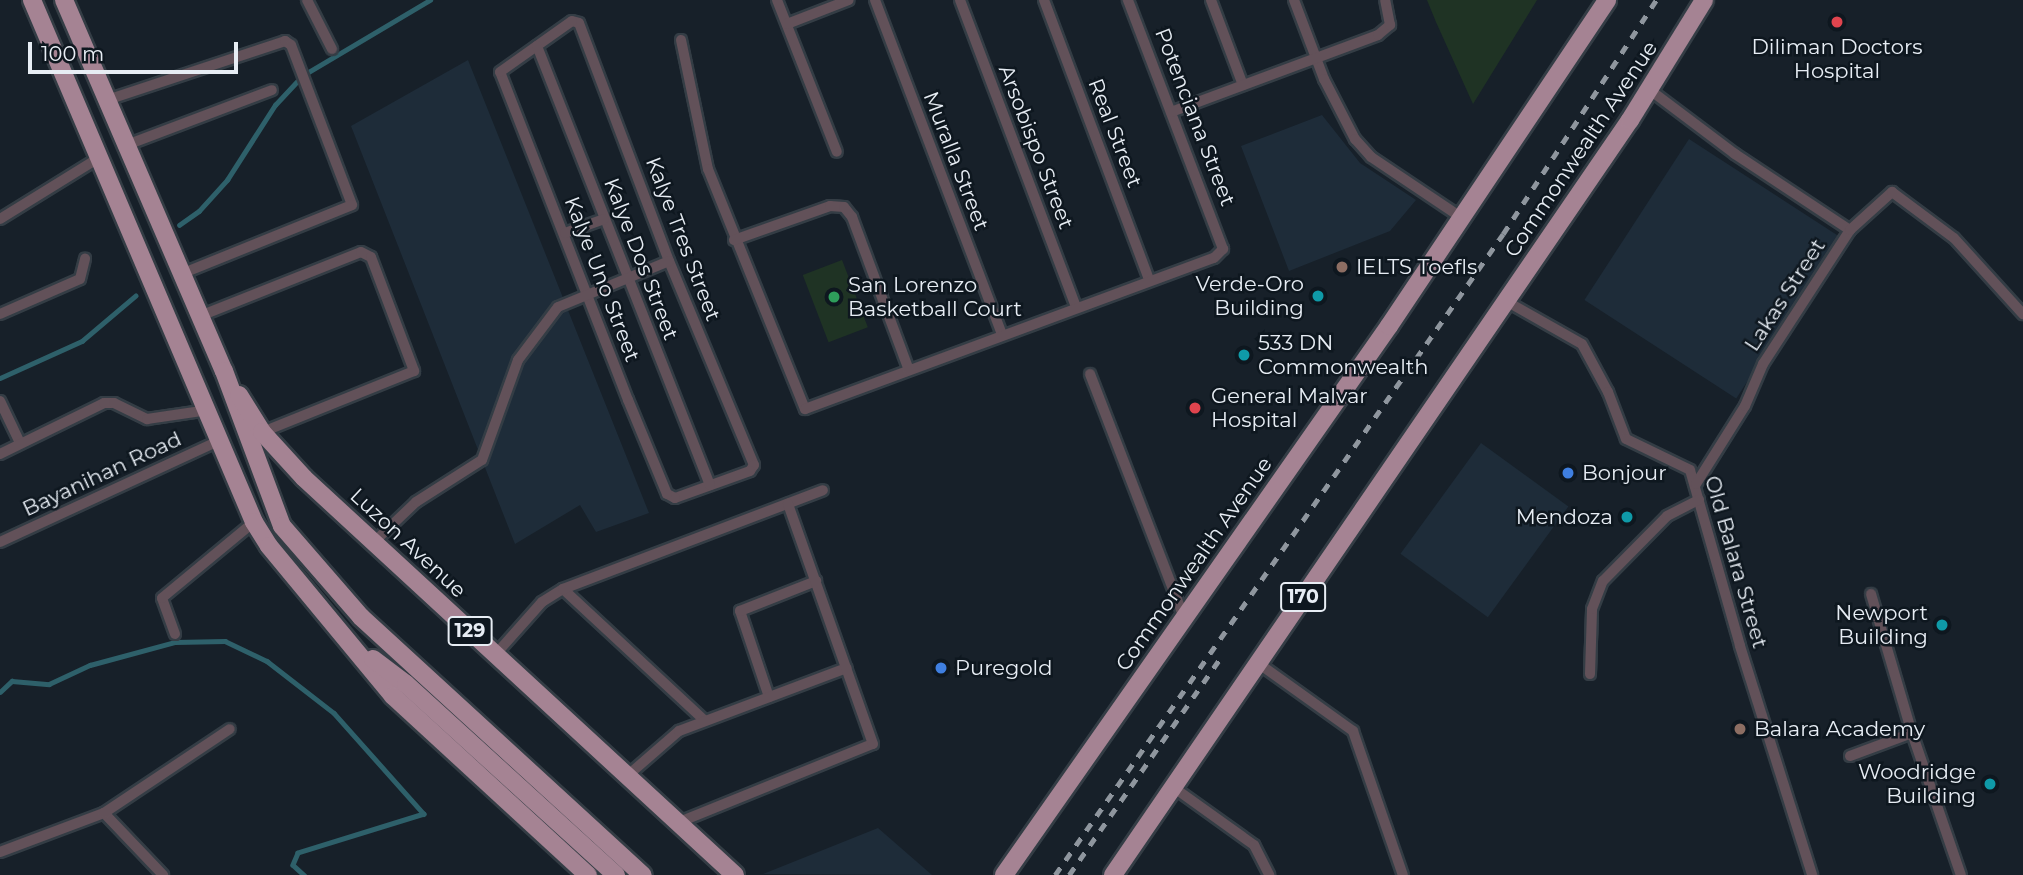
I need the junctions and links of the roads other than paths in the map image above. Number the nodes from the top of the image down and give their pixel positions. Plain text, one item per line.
1 (32, 0) edge
2 (64, 0) edge
3 (307, 0) edge
4 (777, 0) edge
5 (849, 0) edge
6 (875, 0) edge
7 (960, 0) edge
8 (1044, 0) edge
9 (1128, 0) edge
10 (1211, 0) edge
11 (1294, 0) edge
12 (1385, 0) edge
13 (1607, 0) edge
14 (1704, 0) edge
15 (787, 24) junction
16 (681, 40) dead end
17 (537, 46) junction
18 (332, 50) dead end
19 (1316, 57) junction
20 (1243, 85) junction
21 (272, 90) dead end
22 (1650, 90) junction
23 (104, 101) junction
24 (1171, 112) junction
25 (124, 146) junction
26 (837, 152) dead end
27 (97, 159) junction
28 (1462, 218) junction
29 (0, 219) edge
30 (604, 219) junction
31 (1850, 230) junction
32 (565, 233) junction
33 (734, 240) junction
34 (85, 259) dead end
35 (669, 261) junction
36 (181, 274) junction
37 (626, 277) junction
38 (1149, 279) junction
39 (587, 292) junction
40 (1506, 301) junction
41 (1076, 307) junction
42 (0, 314) edge
43 (2023, 314) edge
44 (200, 316) junction
45 (1002, 335) junction
46 (909, 370) junction
47 (224, 371) junction
48 (1090, 374) dead end
49 (0, 401) edge
50 (208, 410) junction
51 (262, 432) junction
52 (221, 440) junction
53 (20, 443) junction
54 (0, 454) edge
55 (1696, 484) junction
56 (710, 485) junction
57 (823, 490) dead end
58 (1699, 500) junction
59 (788, 504) junction
60 (254, 522) junction
61 (0, 542) edge
62 (374, 542) junction
63 (816, 581) junction
64 (563, 590) junction
65 (1871, 594) dead end
66 (1184, 618) junction
67 (175, 634) dead end
68 (349, 638) junction
69 (495, 655) junction
70 (1258, 663) junction
71 (847, 668) junction
72 (1590, 674) dead end
73 (769, 696) junction
74 (704, 720) junction
75 (230, 729) dead end
76 (1912, 733) junction
77 (1850, 756) dead end
78 (625, 777) junction
79 (1173, 787) junction
80 (104, 813) junction
81 (677, 824) junction
82 (0, 852) edge
83 (163, 875) edge
84 (588, 875) edge
85 (616, 875) edge
86 (643, 875) edge
87 (735, 875) edge
88 (1004, 875) edge
89 (1113, 875) edge
90 (1269, 875) edge
91 (1403, 875) edge
92 (1812, 875) edge
93 (1961, 875) edge

1 - 27 main road
2 - 23 main road, Luzon Avenue / 129
3 - 18 street
4 - 15 street
5 - 15 street
6 - 45 street, Muralla Street
7 - 41 street, Arsobispo Street
8 - 38 street, Real Street
9 - 24 street, Potenciana Street
10 - 20 street
11 - 19 street
12 - 19 street
13 - 28 main road, Commonwealth Avenue
14 - 22 main road, Commonwealth Avenue / 170
15 - 26 street
16 - 33 street
17 - 30 street, Kalye Dos Street
17 - 32 street, Kalye Uno Street
17 - 35 street, Kalye Tres Street
19 - 20 street
19 - 28 street
20 - 24 street
21 - 25 street
22 - 31 street, Lakas Street
22 - 40 main road, Commonwealth Avenue / 170
23 - 25 main road, Luzon Avenue / 129
23 - 36 street
24 - 38 street, Potenciana Street
25 - 36 main road, Luzon Avenue / 129
27 - 29 street
27 - 50 main road
28 - 66 main road, Commonwealth Avenue
30 - 32 street
30 - 37 street, Kalye Dos Street
31 - 43 street
31 - 55 street, Lakas Street
32 - 39 street, Kalye Uno Street
33 - 46 street
33 - 46 street
34 - 42 street
35 - 37 street
35 - 56 street, Kalye Tres Street
36 - 44 main road, Luzon Avenue / 129
37 - 39 street
37 - 56 street, Kalye Dos Street
38 - 41 street
39 - 56 street, Kalye Uno Street
39 - 62 street
40 - 55 street, Old Balara Street
40 - 70 main road, Commonwealth Avenue / 170
41 - 45 street
44 - 47 main road, Luzon Avenue / 129
44 - 51 street
45 - 46 street
47 - 51 main road, Luzon Avenue / 129
47 - 86 main road, Luzon Avenue / 129
48 - 66 street
49 - 53 street
50 - 52 main road
50 - 53 street
51 - 62 main road, Luzon Avenue / 129
52 - 60 main road
52 - 61 street, Bayanihan Road
53 - 54 street
55 - 58 street, Old Balara Street
57 - 59 street
58 - 72 street
58 - 92 street, Old Balara Street
59 - 63 street
59 - 64 street
60 - 67 street
60 - 68 main road
62 - 69 main road, Luzon Avenue / 129
63 - 71 street
63 - 73 street
64 - 69 street
64 - 74 street
65 - 76 street
66 - 88 main road, Commonwealth Avenue
68 - 84 main road
68 - 85 main road
69 - 78 main road, Luzon Avenue / 129
70 - 79 main road, Commonwealth Avenue / 170
70 - 91 street
71 - 73 street
71 - 81 street
73 - 74 street
74 - 78 street
75 - 80 street
76 - 77 street
76 - 93 street
78 - 81 main road, Luzon Avenue / 129
79 - 89 main road, Commonwealth Avenue / 170
79 - 90 street
80 - 82 street
80 - 83 street
81 - 87 main road, Luzon Avenue / 129

